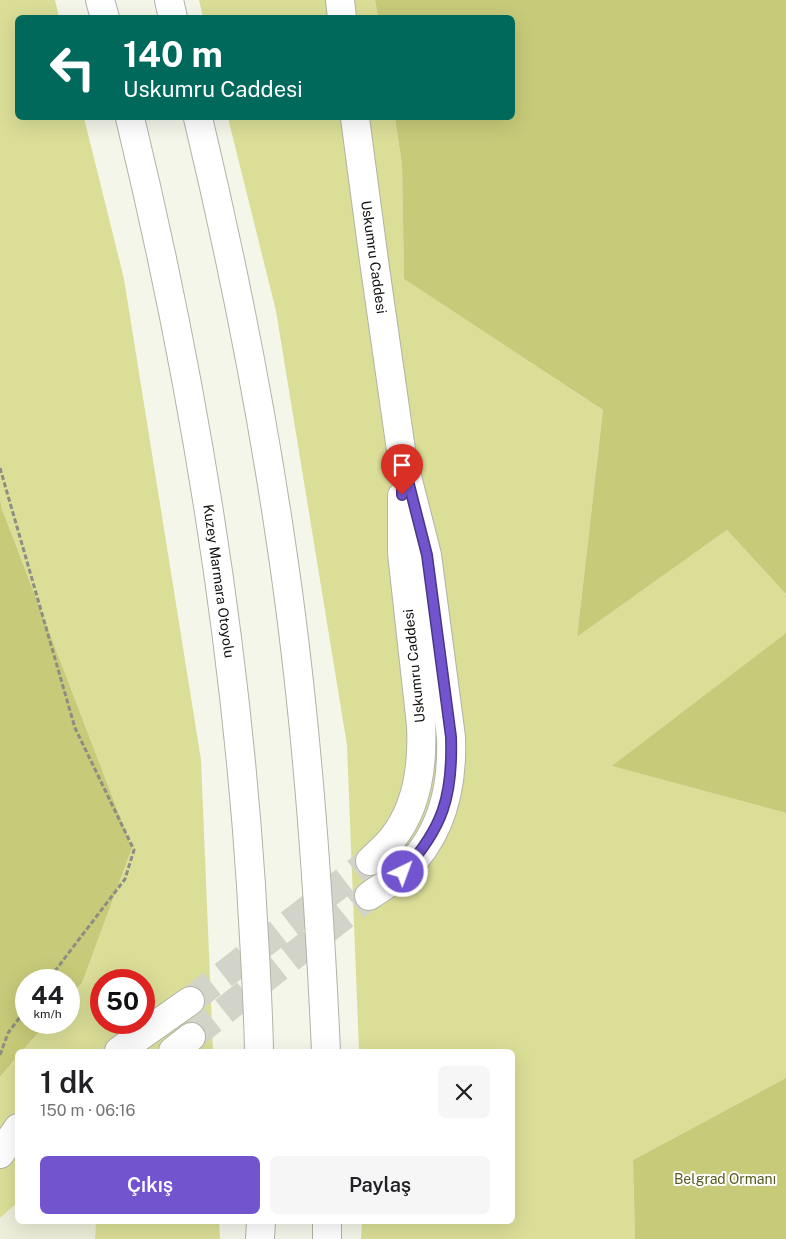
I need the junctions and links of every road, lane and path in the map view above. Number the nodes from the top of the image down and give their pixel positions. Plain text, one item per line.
1 (100, 0) edge
2 (169, 0) edge
3 (340, 0) edge
4 (104, 15) edge
5 (172, 15) edge
6 (342, 15) edge
7 (130, 120) edge
8 (198, 120) edge
9 (355, 120) edge
10 (402, 457) junction
11 (0, 468) edge
12 (370, 861) tunnel mouth
13 (369, 896) tunnel mouth
14 (56, 969) edge
15 (190, 1000) tunnel mouth
16 (15, 1024) edge
17 (122, 1049) edge
18 (259, 1049) edge
19 (326, 1049) edge
20 (0, 1055) edge
21 (15, 1132) edge
22 (0, 1154) edge
23 (15, 1162) edge
24 (0, 1170) edge
25 (260, 1224) edge
26 (327, 1224) edge
27 (260, 1239) edge
28 (327, 1239) edge

1 - 4 main road
2 - 5 main road
3 - 6 main road
7 - 18 main road, Kuzey Marmara Otoyolu
8 - 19 main road
9 - 10 main road, Uskumru Caddesi
10 - 12 main road, Uskumru Caddesi
10 - 13 main road, Uskumru Caddesi
11 - 14 path
15 - 17 main road
16 - 20 path
21 - 22 main road
23 - 24 main road
25 - 27 main road
26 - 28 main road

